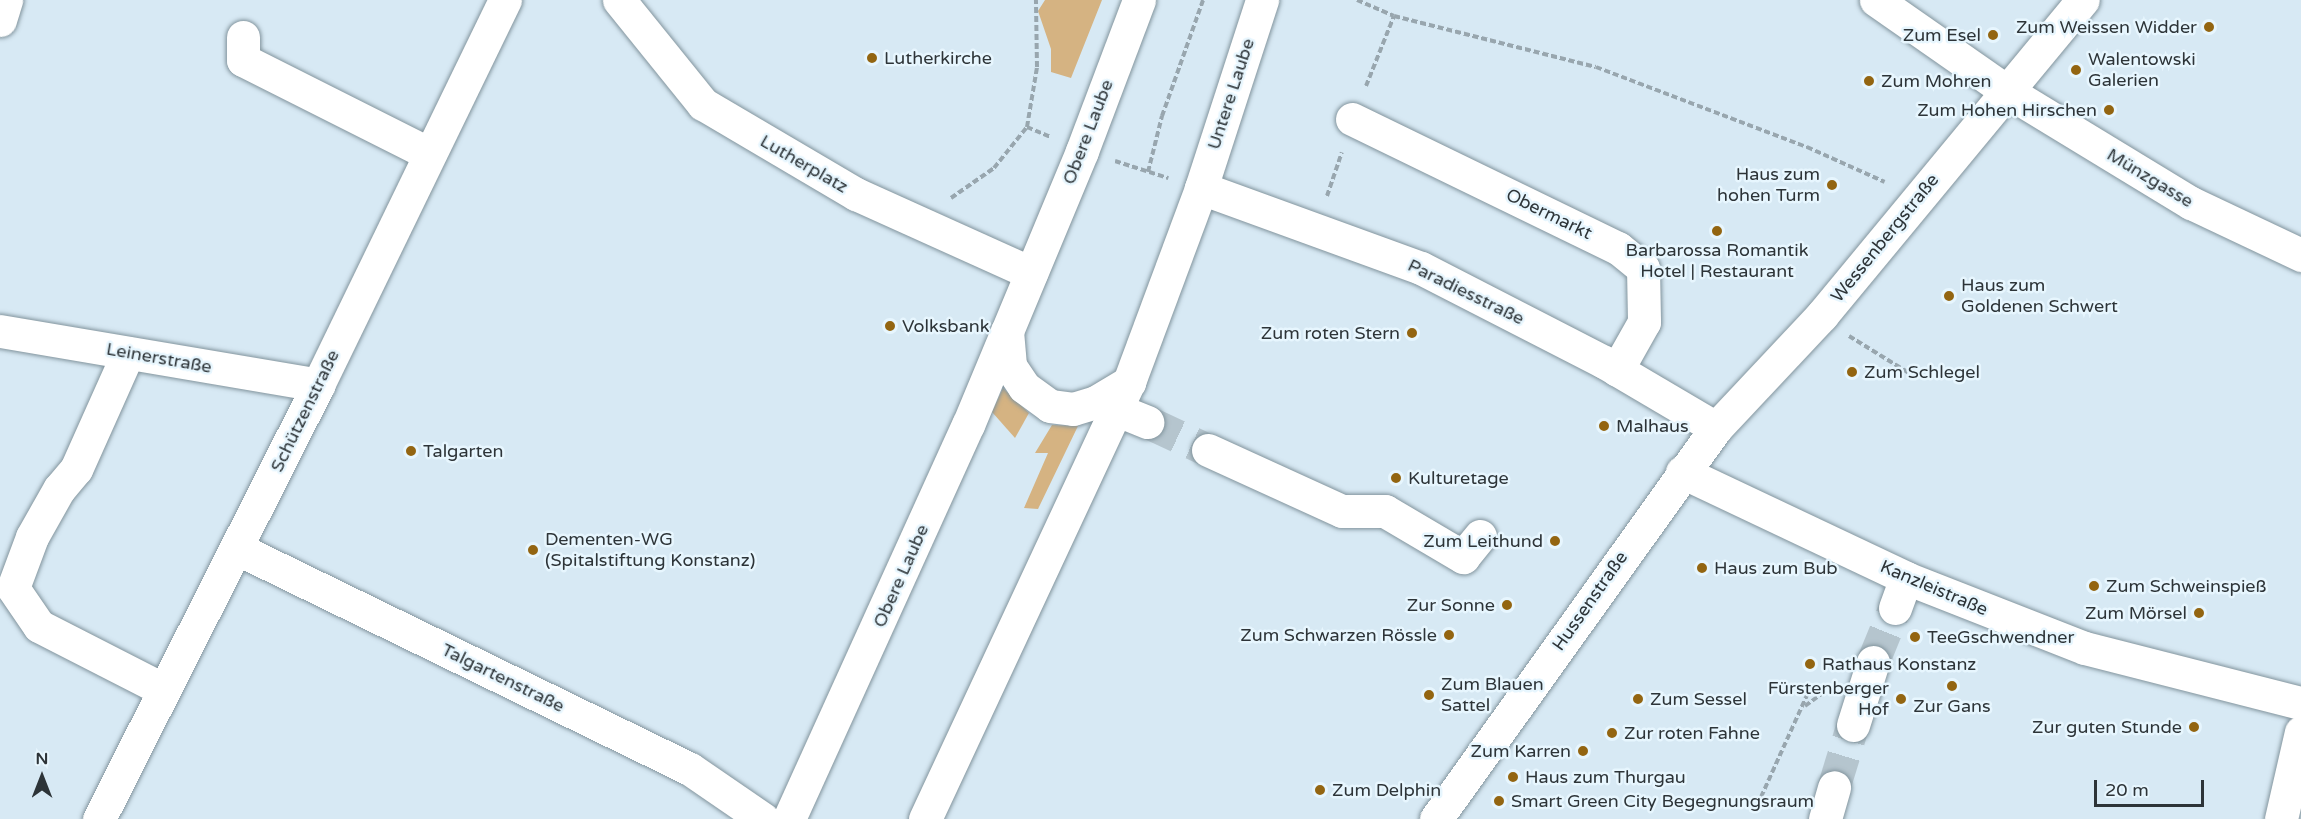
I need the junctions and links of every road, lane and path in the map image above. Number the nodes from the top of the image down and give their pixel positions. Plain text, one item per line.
1 (6, 0) edge
2 (505, 0) edge
3 (619, 0) edge
4 (1036, 0) edge
5 (1139, 0) edge
6 (1203, 0) edge
7 (1262, 0) edge
8 (1357, 0) edge
9 (1876, 0) edge
10 (2083, 0) edge
11 (1394, 16) junction
12 (0, 20) edge
13 (243, 37) dead end
14 (2005, 90) junction
15 (1352, 119) junction
16 (1026, 127) junction
17 (1058, 140) dead end
18 (430, 154) junction
19 (1103, 158) dead end
20 (1148, 171) junction
21 (1188, 184) junction
22 (1916, 198) junction
23 (917, 223) junction
24 (1317, 228) junction
25 (2301, 255) edge
26 (1031, 273) junction
27 (1822, 315) junction
28 (0, 331) edge
29 (1007, 331) junction
30 (128, 353) junction
31 (1617, 370) junction
32 (1909, 373) dead end
33 (318, 385) junction
34 (1122, 396) junction
35 (1148, 422) tunnel mouth
36 (1716, 428) junction
37 (1208, 450) tunnel mouth
38 (1682, 471) junction
39 (1480, 536) dead end
40 (236, 548) junction
41 (1873, 662) tunnel mouth
42 (1812, 684) dead end
43 (164, 690) junction
44 (1827, 691) dead end
45 (2301, 703) edge
46 (1804, 706) junction
47 (1853, 725) tunnel mouth
48 (2301, 732) edge
49 (1834, 787) tunnel mouth
50 (1761, 797) dead end
51 (99, 819) edge
52 (763, 819) edge
53 (789, 819) edge
54 (925, 819) edge
55 (1436, 819) edge
56 (1825, 819) edge
57 (2281, 819) edge

1 - 12 street
2 - 18 street, Schützenstraße
3 - 23 street, Lutherplatz
4 - 16 path
5 - 26 street, Obere Laube
6 - 20 path
7 - 21 street, Untere Laube
8 - 11 path
9 - 14 street, Münzgasse
10 - 14 street, Wessenbergstraße
11 - 15 path
11 - 22 path
13 - 18 street
14 - 22 street, Wessenbergstraße
14 - 25 street, Münzgasse
15 - 24 path
15 - 31 street, Obermarkt
16 - 17 path
16 - 23 path
18 - 33 street, Schützenstraße
19 - 20 path
20 - 21 path
21 - 24 street, Paradiesstraße
21 - 34 street
22 - 27 street, Wessenbergstraße
23 - 26 street, Lutherplatz
24 - 31 street, Paradiesstraße
26 - 29 street, Obere Laube
27 - 32 path
27 - 36 street, Wessenbergstraße
28 - 30 street, Leinerstraße
29 - 34 street, Obere Laube
29 - 53 street, Obere Laube
30 - 33 street, Leinerstraße
30 - 43 street
31 - 36 street, Paradiesstraße
33 - 40 street, Schützenstraße
34 - 35 street
34 - 54 street
36 - 38 street, Wessenbergstraße
37 - 39 street
38 - 45 street, Kanzleistraße
38 - 55 street, Hussenstraße
40 - 43 street, Schützenstraße
40 - 52 street, Talgartenstraße
41 - 47 street
42 - 46 path
43 - 51 street, Schützenstraße
44 - 46 path
46 - 50 path
48 - 57 street
49 - 56 street

